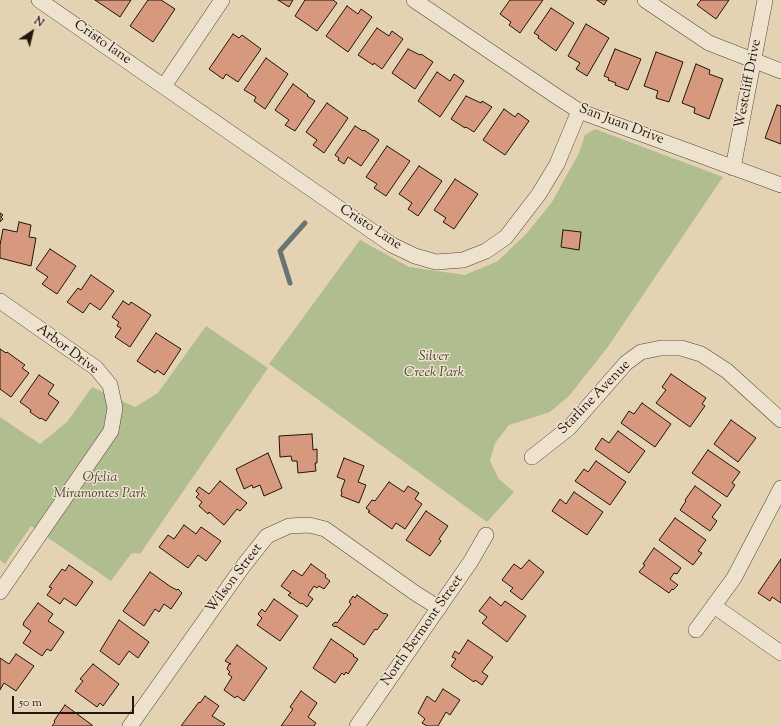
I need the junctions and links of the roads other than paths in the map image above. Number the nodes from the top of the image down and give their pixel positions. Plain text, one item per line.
1 (40, 0) edge
2 (414, 0) edge
3 (645, 0) edge
4 (765, 0) edge
5 (218, 2) edge
6 (754, 61) junction
7 (781, 70) edge
8 (164, 86) junction
9 (579, 111) junction
10 (733, 168) junction
11 (781, 186) edge
12 (0, 301) edge
13 (781, 420) edge
14 (532, 457) dead end
15 (781, 488) edge
16 (486, 535) dead end
17 (0, 592) edge
18 (714, 606) junction
19 (439, 608) junction
20 (696, 630) dead end
21 (781, 653) edge
22 (130, 726) edge
23 (357, 726) edge

1 - 8 street, Cristo lane
2 - 9 street, San Juan Drive
3 - 6 street
4 - 6 street, Westcliff Drive
5 - 8 street
6 - 7 street
6 - 10 street, Westcliff Drive
8 - 9 street, Cristo Lane
9 - 10 street, San Juan Drive
10 - 11 street, San Juan Drive
12 - 17 street, Arbor Drive
13 - 14 street, Starline Avenue
15 - 18 street
16 - 19 street, North Bermont Street
18 - 20 street
18 - 21 street
19 - 22 street, Wilson Street
19 - 23 street, North Bermont Street

